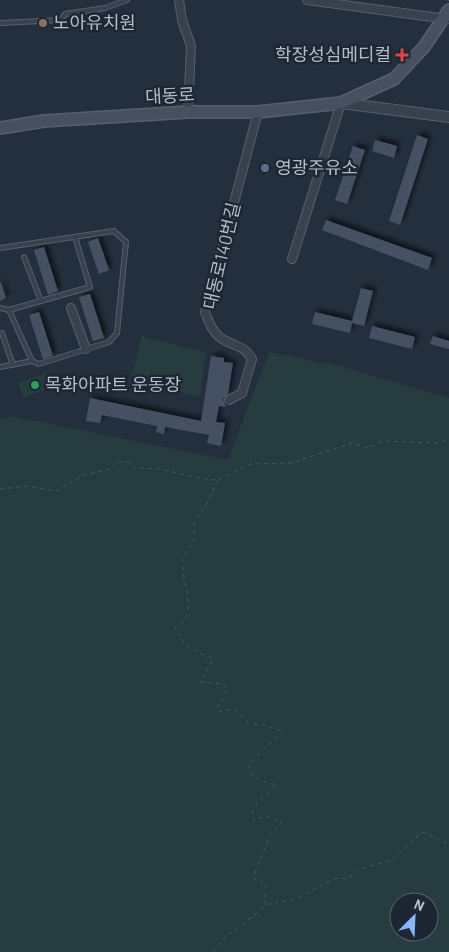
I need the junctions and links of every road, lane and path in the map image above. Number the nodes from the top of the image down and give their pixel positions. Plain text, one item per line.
1 (127, 0) edge
2 (179, 0) edge
3 (308, 0) edge
4 (447, 16) edge
5 (0, 23) edge
6 (342, 103) junction
7 (188, 112) junction
8 (258, 112) junction
9 (449, 118) edge
10 (0, 128) edge
11 (76, 237) junction
12 (0, 248) edge
13 (24, 257) dead end
14 (292, 259) dead end
15 (41, 301) junction
16 (0, 308) edge
17 (71, 308) dead end
18 (9, 310) junction
19 (2, 333) dead end
20 (86, 349) junction
21 (32, 361) junction
22 (13, 365) junction
23 (0, 368) edge
24 (229, 400) dead end
25 (449, 438) edge
26 (218, 480) junction
27 (0, 489) edge
28 (449, 841) edge
29 (265, 907) junction
30 (213, 952) edge

1 - 5 lane
2 - 7 street
3 - 4 street
4 - 6 main road, 대동로
6 - 8 main road, 대동로
6 - 9 street
6 - 14 street
7 - 8 main road, 대동로
7 - 10 main road, 대동로
8 - 24 street, 대동로140번길
11 - 12 lane
11 - 15 lane
11 - 20 lane
13 - 15 lane
15 - 18 lane
16 - 18 lane
17 - 20 street
18 - 21 lane
19 - 22 lane
20 - 21 lane
21 - 22 lane
22 - 23 lane
25 - 26 path
26 - 27 path
26 - 29 path
28 - 29 path
29 - 30 path

